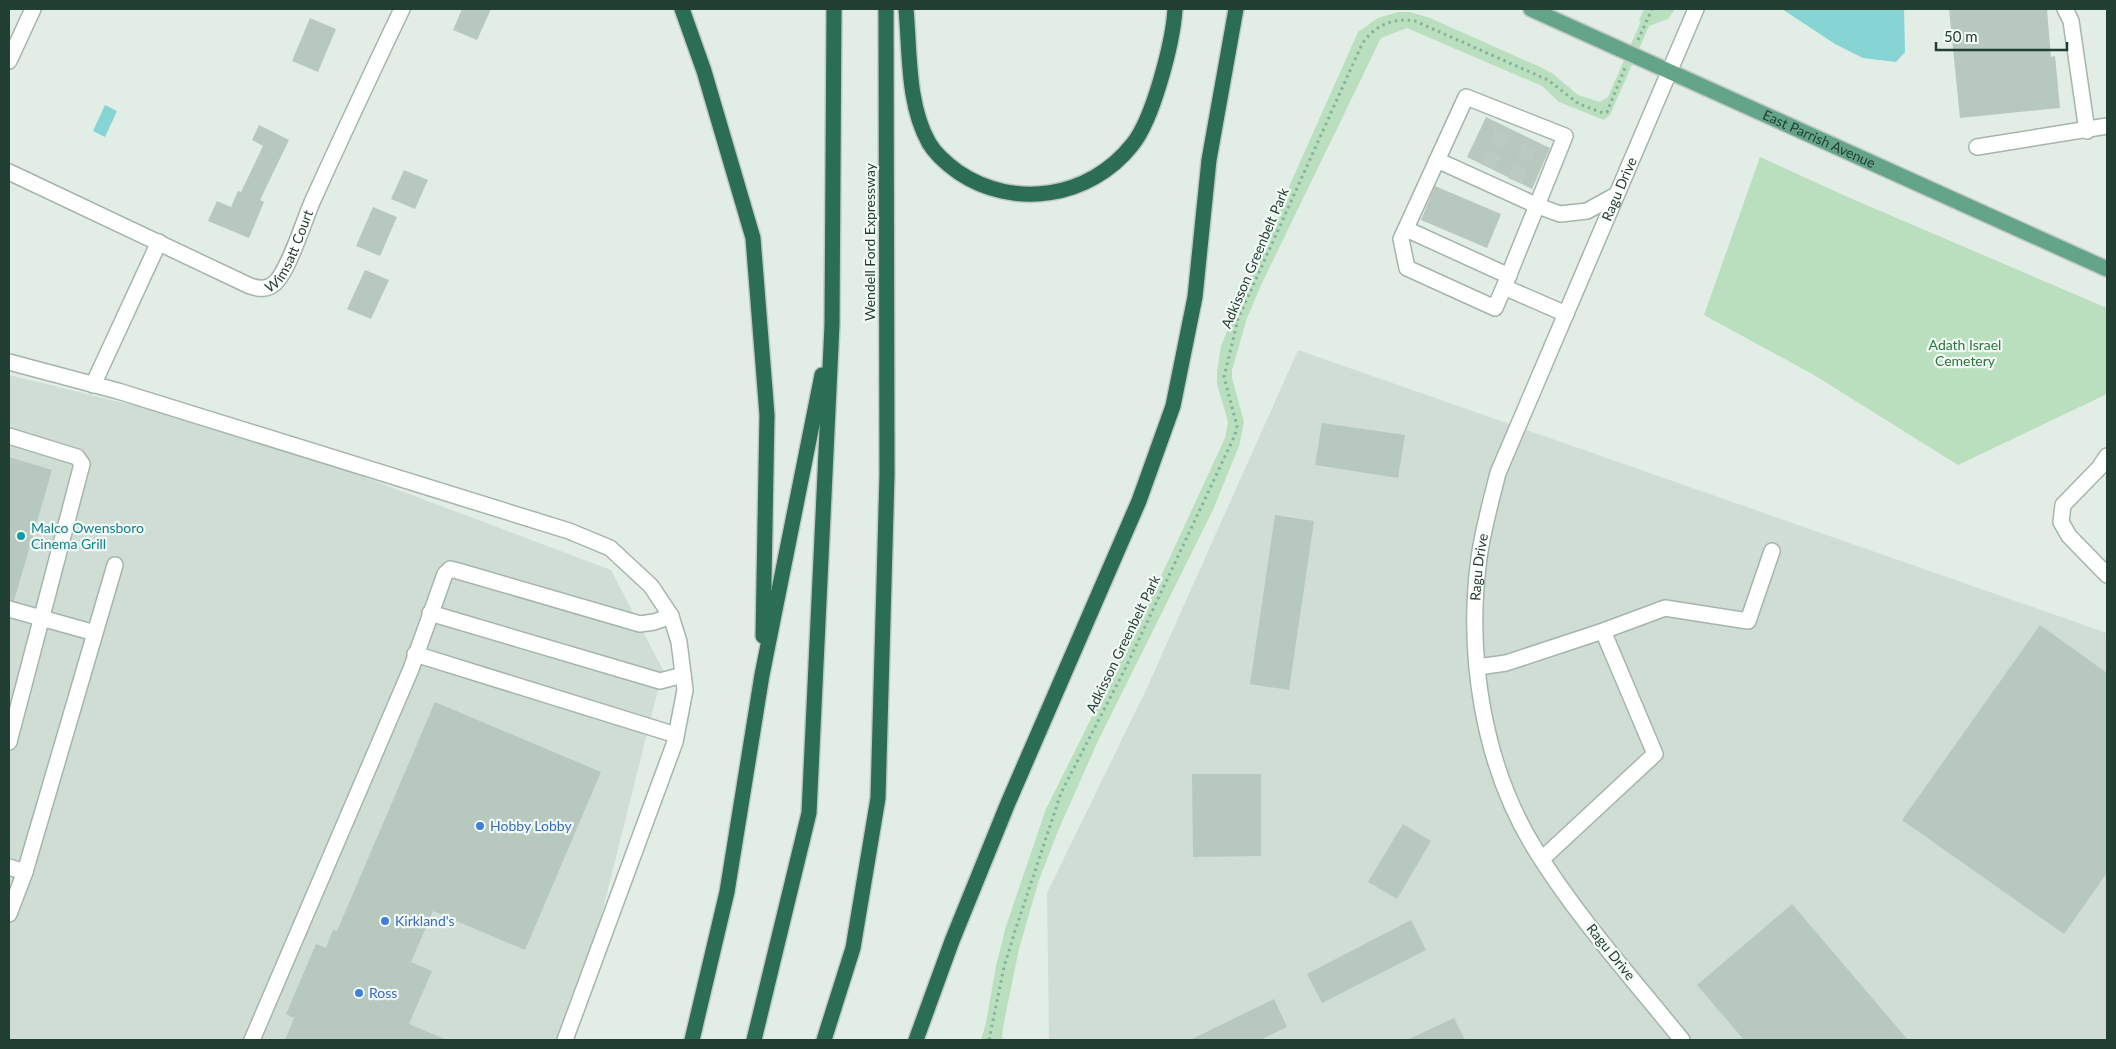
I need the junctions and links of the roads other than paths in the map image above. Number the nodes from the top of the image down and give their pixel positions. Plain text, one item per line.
1 (33, 9) edge
2 (402, 9) edge
3 (682, 9) edge
4 (834, 9) edge
5 (886, 9) edge
6 (906, 9) edge
7 (1175, 9) edge
8 (1236, 9) edge
9 (1531, 9) edge
10 (1696, 9) edge
11 (2065, 9) edge
12 (9, 61) edge
13 (1669, 71) junction
14 (1538, 125) junction
15 (2107, 126) edge
16 (2087, 131) junction
17 (1532, 140) tunnel mouth
18 (1977, 147) dead end
19 (1437, 160) junction
20 (9, 172) edge
21 (1616, 195) junction
22 (1538, 206) junction
23 (1406, 229) junction
24 (159, 242) junction
25 (2107, 269) edge
26 (1506, 281) junction
27 (1566, 314) junction
28 (832, 325) junction
29 (9, 362) edge
30 (93, 385) junction
31 (9, 436) edge
32 (2107, 456) edge
33 (1772, 551) dead end
34 (115, 565) dead end
35 (2107, 575) edge
36 (9, 610) edge
37 (430, 613) junction
38 (671, 616) junction
39 (42, 619) junction
40 (1602, 631) junction
41 (95, 633) junction
42 (416, 654) junction
43 (1478, 667) junction
44 (683, 675) junction
45 (762, 675) junction
46 (676, 735) junction
47 (9, 742) edge
48 (1542, 859) junction
49 (9, 867) edge
50 (25, 872) junction
51 (9, 914) edge
52 (252, 1040) edge
53 (565, 1040) edge
54 (692, 1040) edge
55 (754, 1040) edge
56 (824, 1040) edge
57 (916, 1040) edge
58 (1682, 1040) edge

1 - 12 street
2 - 24 street, Wimsatt Court
3 - 45 highway
4 - 28 highway
5 - 56 highway, Wendell Ford Expressway
6 - 7 highway
8 - 57 highway
9 - 13 main road, East Parrish Avenue
10 - 13 street, Ragu Drive
11 - 16 street
13 - 21 street, Ragu Drive
13 - 25 main road, East Parrish Avenue
14 - 17 street
14 - 19 street
14 - 22 street
15 - 16 street
16 - 18 street
19 - 22 street
19 - 23 street
20 - 24 street, Wimsatt Court
21 - 22 street
21 - 27 street, Ragu Drive
22 - 26 street
23 - 26 street
23 - 26 street
24 - 30 street
26 - 27 street
27 - 43 street, Ragu Drive
28 - 45 highway
28 - 55 highway
29 - 30 street
30 - 38 street
31 - 39 street
32 - 35 street
33 - 40 street
34 - 41 street
36 - 39 street
37 - 38 street
37 - 42 street
37 - 44 street
38 - 44 street
39 - 41 street
39 - 47 street
40 - 43 street
40 - 48 street
41 - 50 street
42 - 46 street
42 - 52 street
43 - 48 street, Ragu Drive
44 - 46 street
45 - 54 highway
46 - 53 street
48 - 58 street, Ragu Drive
49 - 50 street
50 - 51 street

